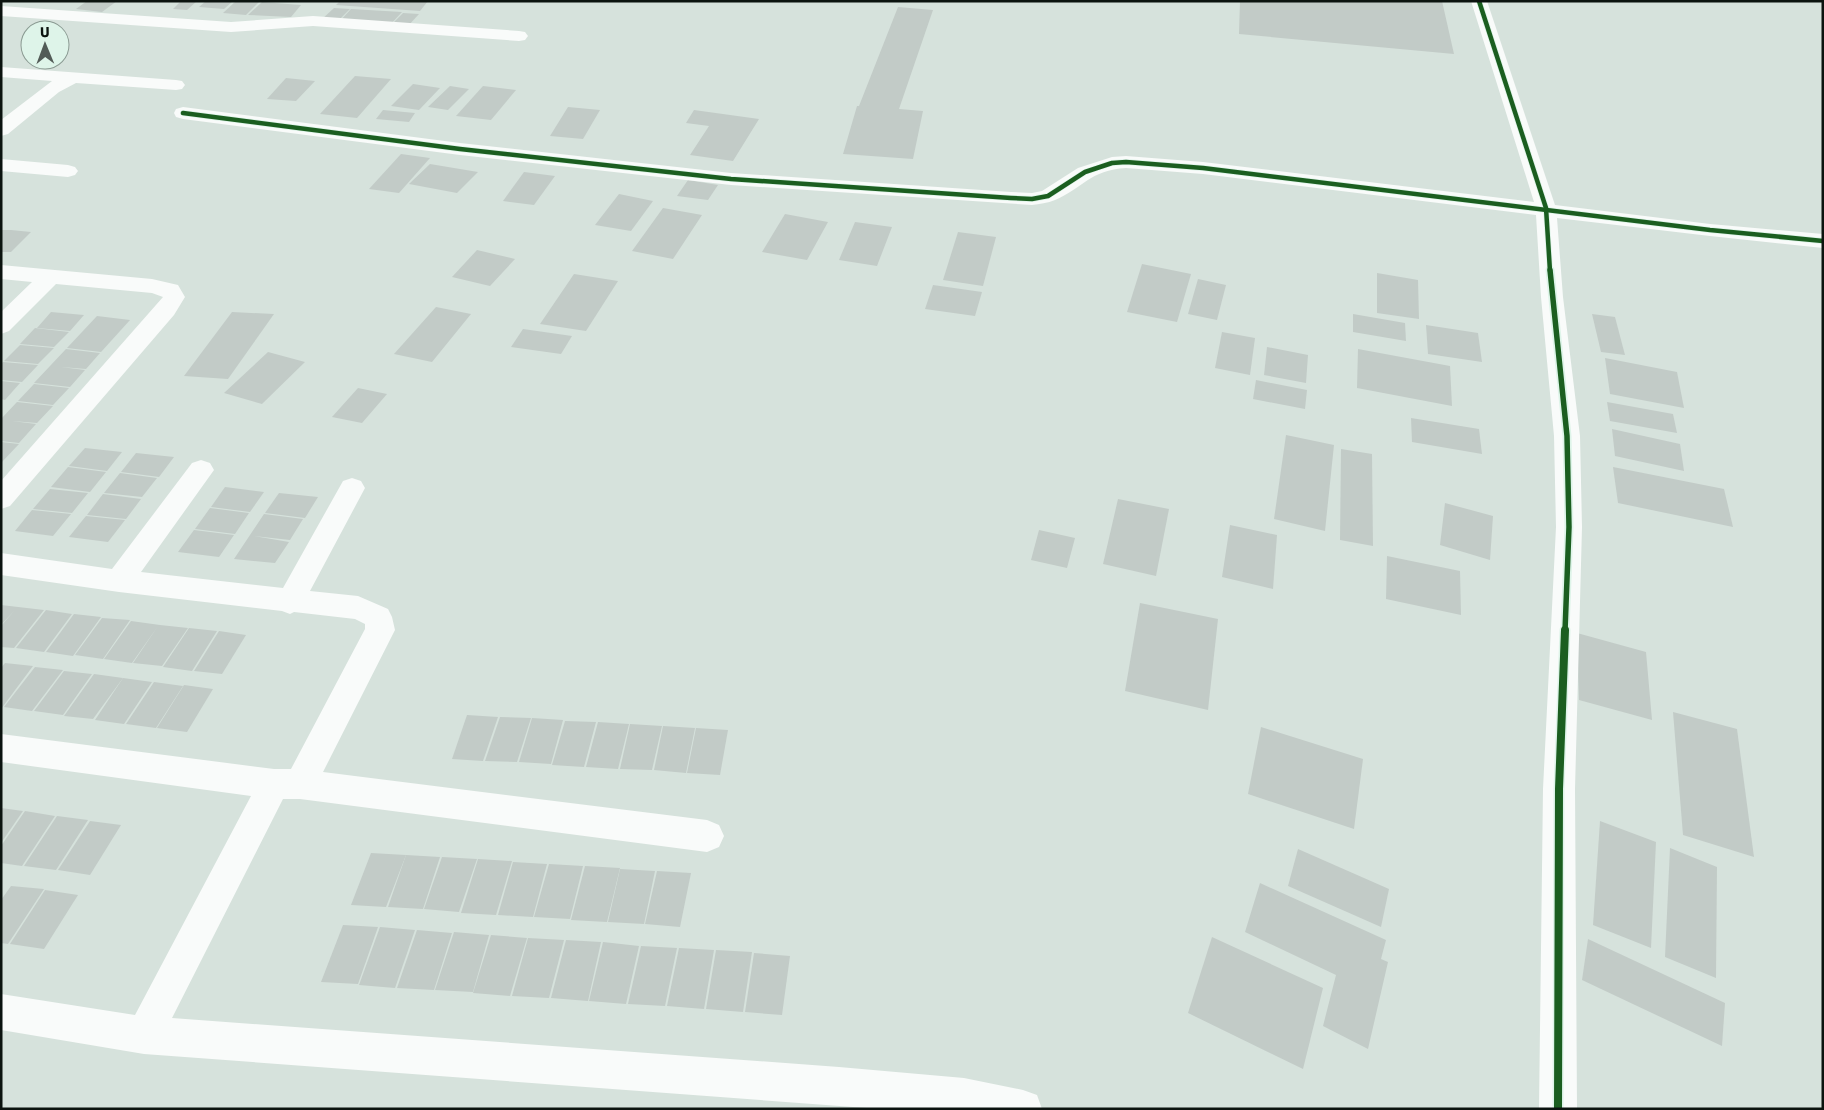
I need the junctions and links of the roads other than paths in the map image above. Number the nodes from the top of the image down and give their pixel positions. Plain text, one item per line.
1 (1479, 1) edge
2 (326, 8) dead end
3 (1, 11) edge
4 (313, 21) junction
5 (519, 36) dead end
6 (1, 72) edge
7 (73, 77) junction
8 (176, 85) dead end
9 (53, 88) junction
10 (163, 98) dead end
11 (183, 113) dead end
12 (1, 130) edge
13 (1, 166) edge
14 (68, 171) dead end
15 (1546, 208) junction
16 (1823, 241) edge
17 (1, 272) edge
18 (49, 278) junction
19 (1, 326) edge
20 (200, 470) dead end
21 (352, 488) dead end
22 (1, 499) edge
23 (1, 564) edge
24 (119, 581) junction
25 (290, 602) junction
26 (1, 748) edge
27 (287, 784) junction
28 (707, 836) dead end
29 (1, 1012) edge
30 (144, 1035) junction
31 (1023, 1109) edge
32 (1558, 1109) edge

1 - 15 street
2 - 4 street
3 - 4 street
4 - 5 street
6 - 7 street
7 - 8 street
7 - 9 street
9 - 10 street
9 - 12 street
11 - 15 street
13 - 14 street
15 - 16 street
15 - 32 street
17 - 18 street
18 - 19 street
18 - 22 street
20 - 24 street
21 - 25 street
23 - 24 street
24 - 25 street
25 - 27 street
26 - 27 street
27 - 28 street
27 - 30 street
29 - 30 street
30 - 31 street

